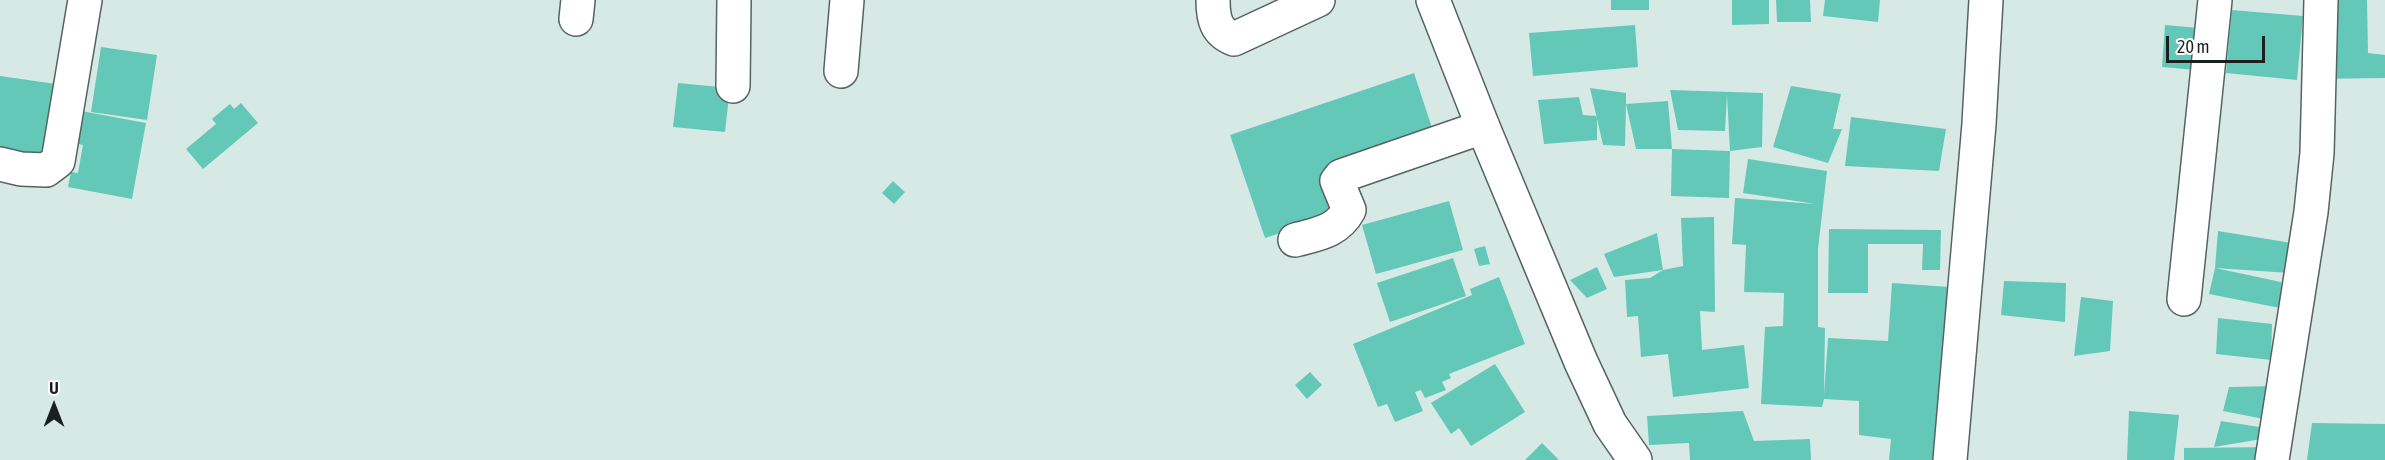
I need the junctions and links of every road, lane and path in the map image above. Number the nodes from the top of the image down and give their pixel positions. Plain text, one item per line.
1 (85, 0) edge
2 (734, 0) edge
3 (847, 0) edge
4 (1213, 0) edge
5 (1318, 0) edge
6 (1433, 0) edge
7 (1986, 0) edge
8 (2215, 0) edge
9 (2321, 0) edge
10 (841, 71) dead end
11 (733, 86) dead end
12 (1483, 127) junction
13 (0, 165) edge
14 (1294, 240) dead end
15 (2184, 299) dead end
16 (1635, 460) edge
17 (1950, 460) edge
18 (2272, 460) edge

1 - 13 street
2 - 11 street
3 - 10 street
4 - 5 street
6 - 12 street
7 - 17 street
8 - 15 street
9 - 18 street
12 - 14 street
12 - 16 street

